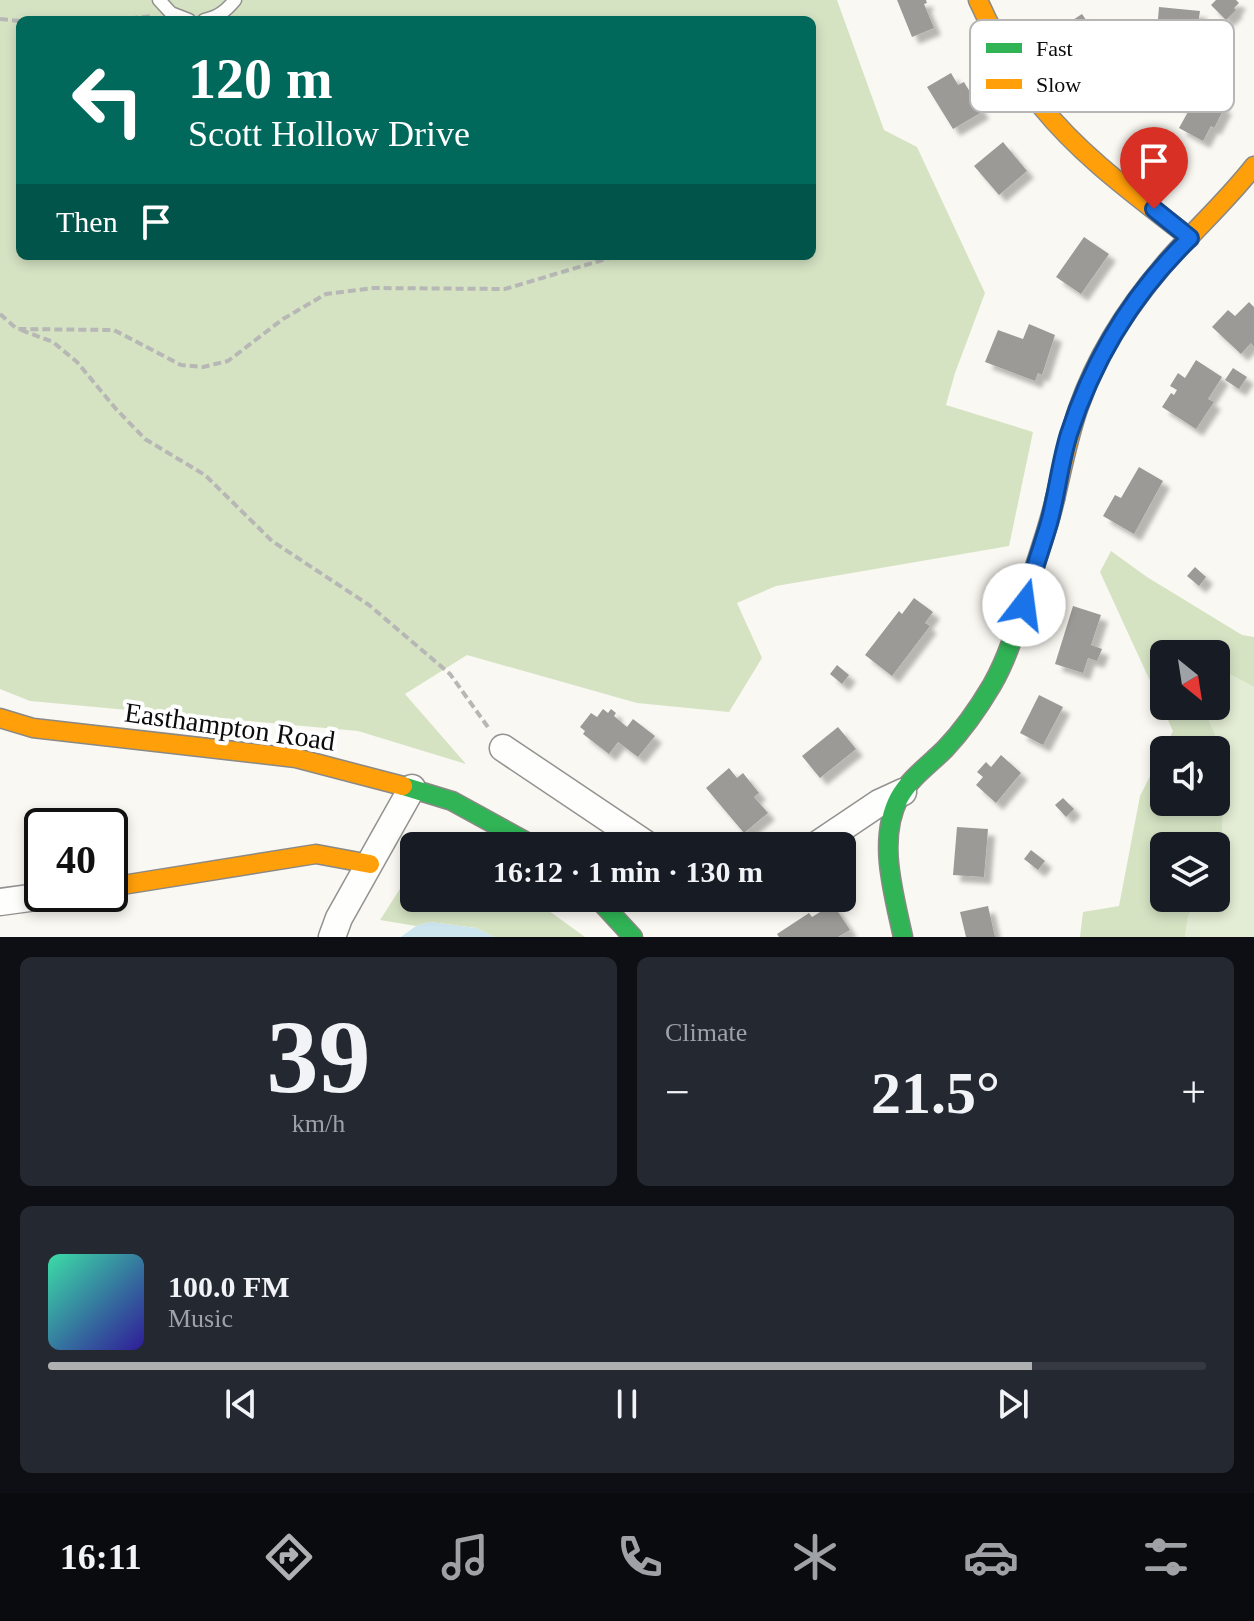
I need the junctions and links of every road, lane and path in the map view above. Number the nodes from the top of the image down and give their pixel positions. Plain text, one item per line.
1 (159, 0) edge
2 (235, 0) edge
3 (978, 0) edge
4 (171, 13) junction
5 (148, 16) edge
6 (179, 16) edge
7 (217, 16) edge
8 (989, 20) edge
9 (1047, 112) edge
10 (1254, 166) edge
11 (1190, 238) junction
12 (603, 260) edge
13 (0, 314) edge
14 (17, 329) junction
15 (0, 718) edge
16 (0, 725) edge
17 (33, 728) junction
18 (503, 748) joint
19 (412, 788) junction
20 (903, 792) junction
21 (508, 832) edge
22 (628, 832) edge
23 (836, 832) edge
24 (370, 864) junction
25 (128, 884) edge
26 (24, 899) edge
27 (0, 902) edge
28 (610, 912) edge
29 (332, 937) edge
30 (633, 937) edge
31 (903, 937) edge

1 - 4 lane
2 - 7 lane
3 - 8 street
4 - 5 path
4 - 6 lane
9 - 11 street
10 - 11 street
11 - 20 street
12 - 14 path
13 - 14 path
14 - 18 path
15 - 17 street, Easthampton Road
16 - 17 street
17 - 19 street, Easthampton Road
18 - 22 street
19 - 21 street, Easthampton Road
19 - 24 street
20 - 23 street
20 - 31 street
24 - 25 street
24 - 29 street
26 - 27 street
28 - 30 street

